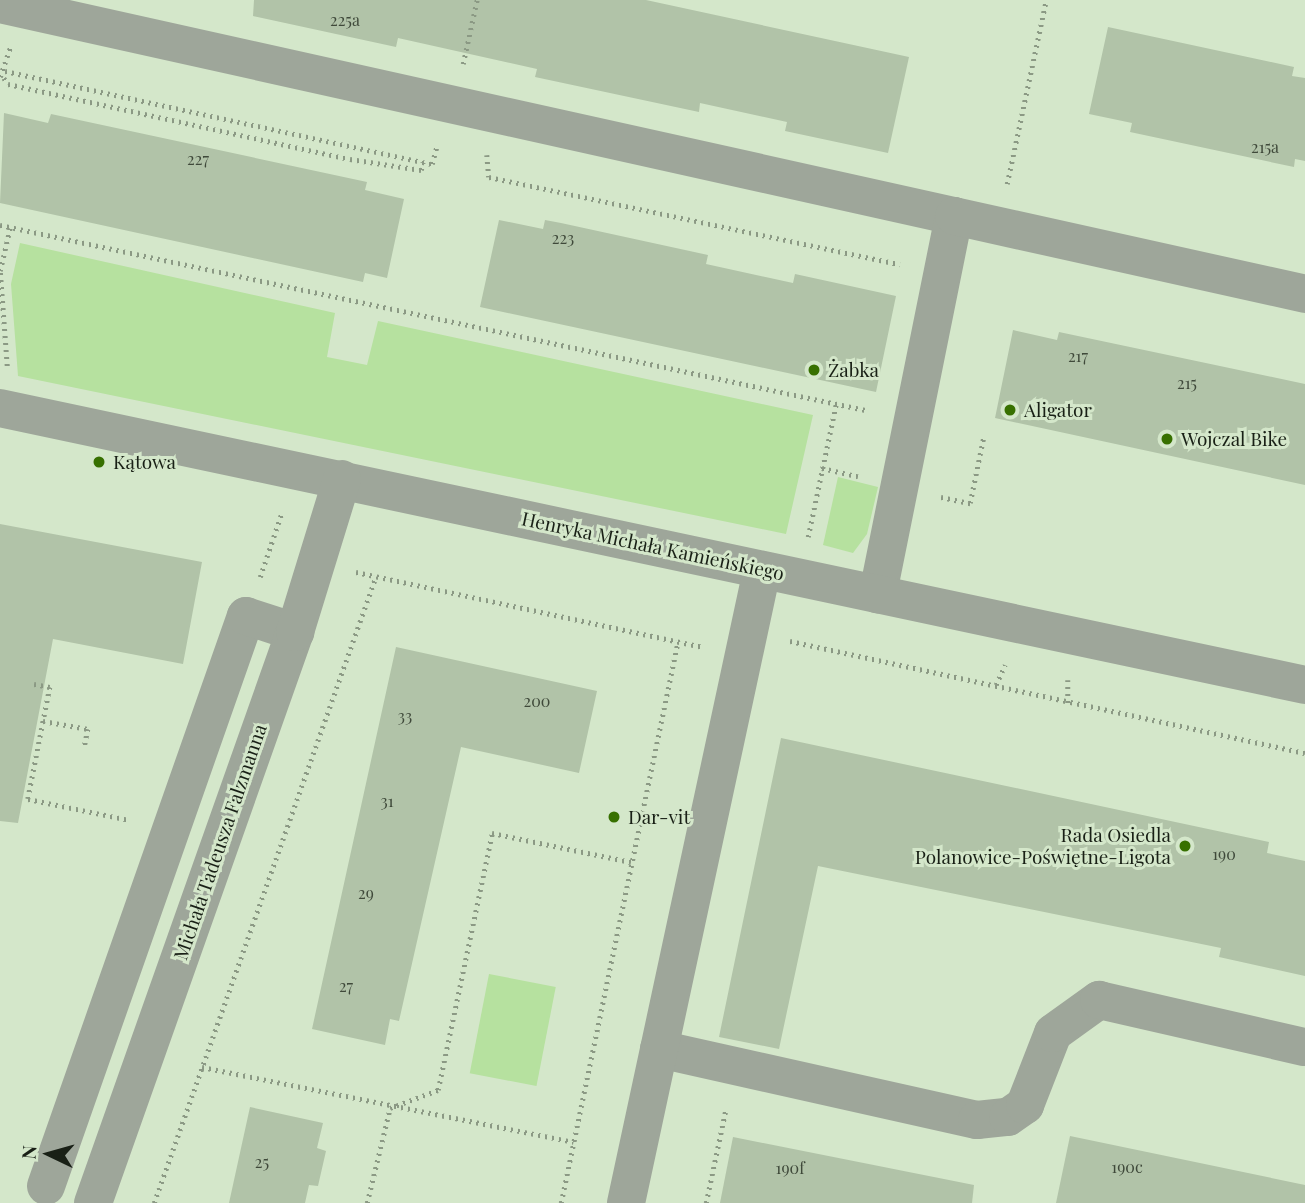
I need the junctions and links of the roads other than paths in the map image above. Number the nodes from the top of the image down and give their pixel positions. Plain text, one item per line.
1 (0, 4) edge
2 (954, 216) junction
3 (1305, 294) edge
4 (4, 395) edge
5 (342, 479) junction
6 (762, 570) junction
7 (878, 594) junction
8 (295, 632) junction
9 (1305, 685) edge
10 (1305, 1047) edge
11 (659, 1049) junction
12 (46, 1186) dead end
13 (93, 1203) edge
14 (626, 1203) edge

1 - 2 street
2 - 3 street
2 - 7 street
4 - 5 street, Henryka Michała Kamieńskiego
5 - 6 street, Henryka Michała Kamieńskiego
5 - 8 street, Michała Tadeusza Falzmanna
6 - 7 street, Henryka Michała Kamieńskiego
6 - 11 street
7 - 9 street, Henryka Michała Kamieńskiego
8 - 12 street
8 - 13 street, Michała Tadeusza Falzmanna
10 - 11 street
11 - 14 street

